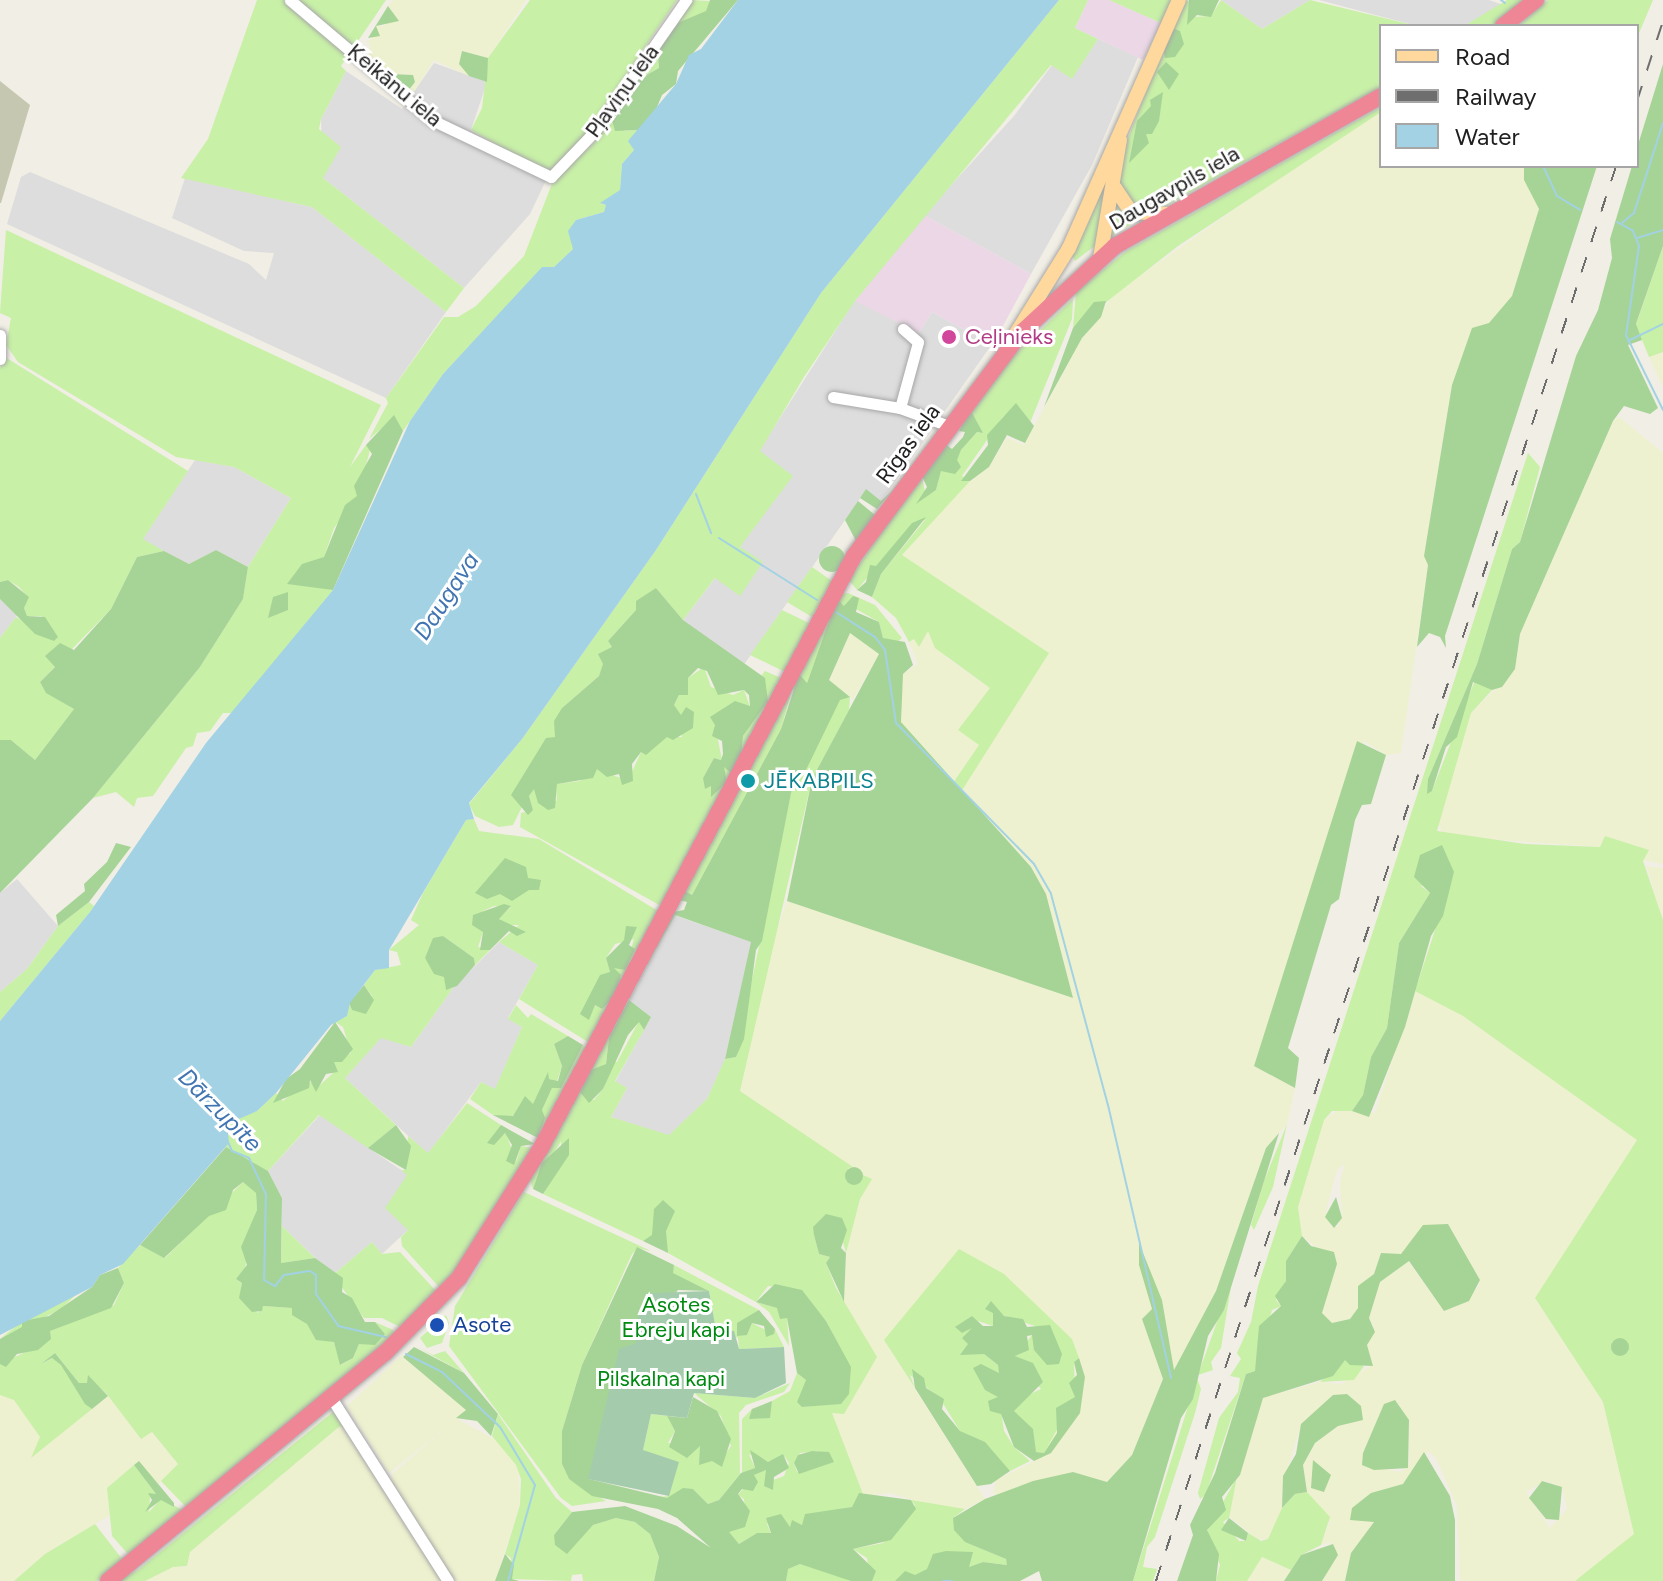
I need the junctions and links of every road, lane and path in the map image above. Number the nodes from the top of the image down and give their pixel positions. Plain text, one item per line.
1 (290, 0) edge
2 (686, 0) edge
3 (1179, 0) edge
4 (1536, 0) edge
5 (1506, 24) edge
6 (1379, 97) edge
7 (1120, 136) junction
8 (551, 177) joint
9 (1114, 184) junction
10 (1169, 214) junction
11 (1069, 248) junction
12 (1100, 258) junction
13 (1082, 272) junction
14 (903, 329) dead end
15 (0, 335) edge
16 (1010, 346) junction
17 (0, 359) edge
18 (833, 397) dead end
19 (900, 408) junction
20 (949, 426) junction
21 (332, 1399) junction
22 (108, 1581) edge
23 (448, 1581) edge

1 - 8 street, Ķeikānu iela
2 - 8 street, Pļaviņu iela
3 - 7 main road, Rīgas iela
4 - 5 highway
6 - 10 highway, Daugavpils iela
7 - 9 main road
7 - 11 main road, Rīgas iela
9 - 10 main road
9 - 12 main road
10 - 12 highway, Daugavpils iela
11 - 13 main road
11 - 16 main road, Rīgas iela
12 - 13 highway, Daugavpils iela
13 - 16 highway, Daugavpils iela
14 - 19 street
15 - 17 street
16 - 20 highway, Rīgas iela
18 - 19 street
19 - 20 street
20 - 21 highway, Rīgas iela
21 - 22 highway, Rīgas iela
21 - 23 street

